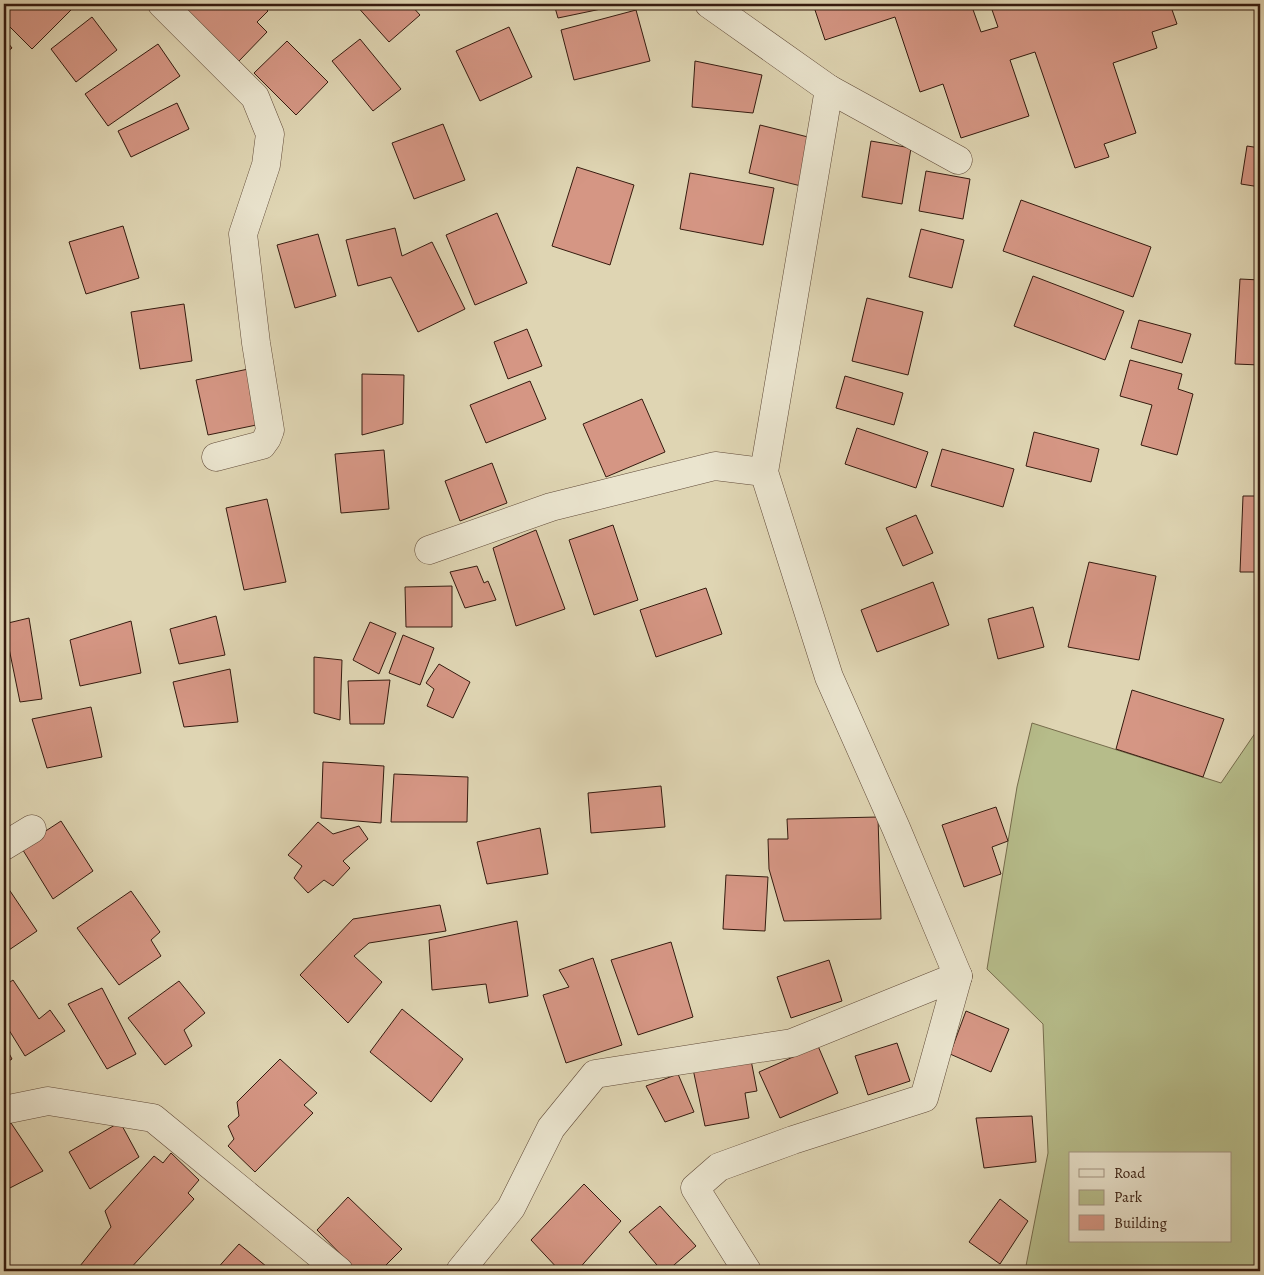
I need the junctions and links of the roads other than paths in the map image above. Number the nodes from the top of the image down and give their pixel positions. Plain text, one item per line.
1 (162, 4) edge
2 (709, 4) edge
3 (829, 89) junction
4 (958, 160) dead end
5 (216, 457) dead end
6 (764, 472) junction
7 (429, 550) dead end
8 (32, 829) dead end
9 (4, 846) edge
10 (958, 976) junction
11 (4, 1110) edge
12 (339, 1271) edge
13 (460, 1271) edge
14 (747, 1271) edge

1 - 5 street
2 - 3 street
3 - 4 street
3 - 6 street
6 - 7 street
6 - 10 street
8 - 9 street
10 - 13 street
10 - 14 street
11 - 12 street

